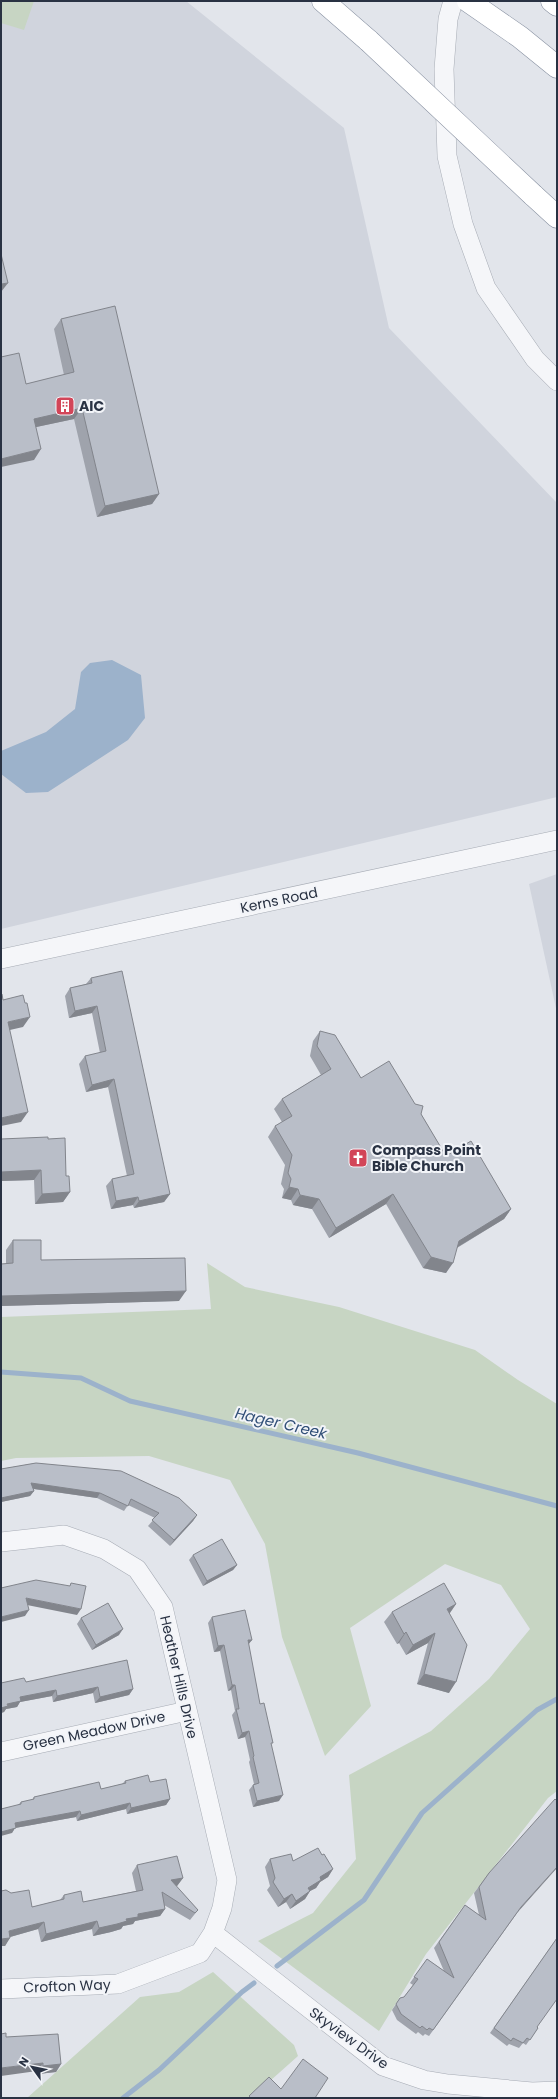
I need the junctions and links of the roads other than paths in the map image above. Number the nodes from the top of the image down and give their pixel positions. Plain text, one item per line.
1 (323, 1) edge
2 (453, 1) edge
3 (468, 1) edge
4 (552, 1) edge
5 (557, 5) edge
6 (557, 67) edge
7 (557, 217) edge
8 (557, 381) edge
9 (557, 840) edge
10 (1, 959) edge
11 (1, 1542) edge
12 (187, 1711) junction
13 (1, 1752) edge
14 (213, 1932) junction
15 (1, 1989) edge
16 (557, 2091) edge

1 - 7 highway, bridge
2 - 8 street
3 - 6 highway
4 - 5 highway
9 - 10 street, Kerns Road
11 - 12 street, Heather Hills Drive
12 - 13 street, Green Meadow Drive
12 - 14 street, Heather Hills Drive
14 - 15 street, Crofton Way
14 - 16 street, Skyview Drive

